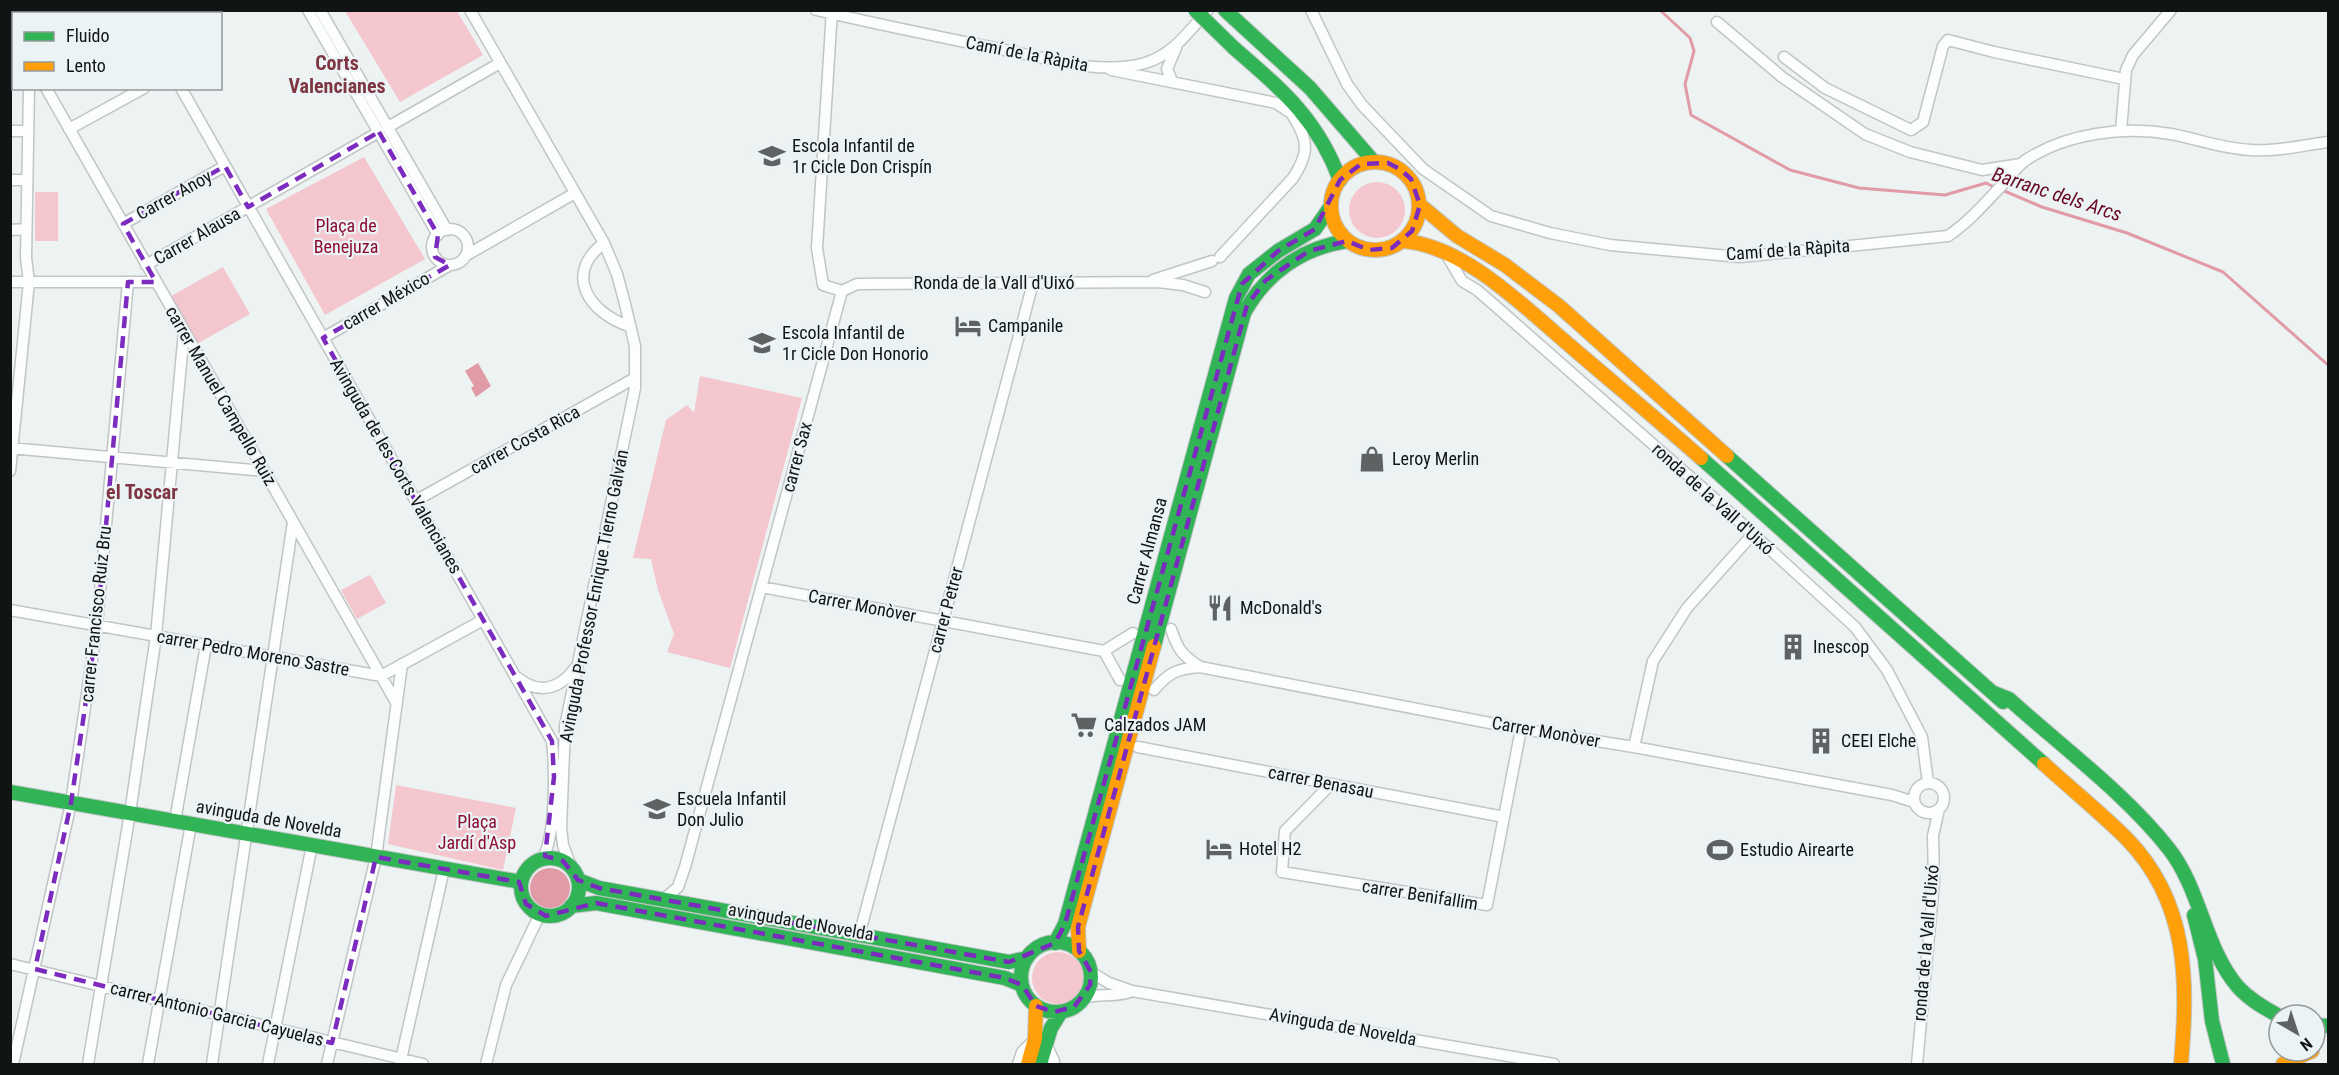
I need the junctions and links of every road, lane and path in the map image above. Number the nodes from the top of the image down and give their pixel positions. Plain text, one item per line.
1 (308, 10) edge
2 (320, 10) edge
3 (470, 10) edge
4 (816, 10) edge
5 (1195, 10) edge
6 (1208, 10) edge
7 (1225, 10) edge
8 (1311, 10) edge
9 (2171, 10) edge
10 (832, 12) edge
11 (1718, 21) dead end
12 (1179, 43) junction
13 (1784, 57) dead end
14 (500, 63) junction
15 (1096, 68) junction
16 (2124, 79) junction
17 (1172, 81) junction
18 (29, 90) edge
19 (47, 90) edge
20 (140, 90) edge
21 (182, 90) edge
22 (1296, 116) junction
23 (69, 129) junction
24 (383, 129) junction
25 (10, 131) edge
26 (28, 131) junction
27 (2121, 131) junction
28 (2328, 142) edge
29 (1327, 147) junction
30 (1374, 162) junction
31 (2021, 164) junction
32 (225, 166) junction
33 (10, 180) edge
34 (27, 180) junction
35 (1340, 180) junction
36 (575, 193) junction
37 (1420, 205) junction
38 (1331, 206) junction
39 (248, 207) junction
40 (123, 224) junction
41 (10, 230) edge
42 (26, 230) junction
43 (442, 232) junction
44 (1347, 241) junction
45 (1403, 241) junction
46 (604, 243) junction
47 (1444, 252) junction
48 (465, 256) junction
49 (146, 265) junction
50 (450, 265) junction
51 (10, 282) edge
52 (29, 282) junction
53 (128, 282) junction
54 (156, 282) junction
55 (1033, 283) junction
56 (1148, 283) junction
57 (842, 291) junction
58 (1205, 292) dead end
59 (1247, 305) junction
60 (1254, 323) dead end
61 (629, 326) junction
62 (184, 331) junction
63 (323, 338) junction
64 (635, 378) junction
65 (12, 448) edge
66 (112, 457) junction
67 (172, 463) junction
68 (10, 471) edge
69 (264, 471) junction
70 (415, 501) junction
71 (293, 522) junction
72 (1752, 535) junction
73 (761, 587) junction
74 (10, 610) edge
75 (483, 620) junction
76 (943, 621) junction
77 (97, 625) junction
78 (1171, 629) dead end
79 (1133, 633) dead end
80 (156, 636) junction
81 (206, 645) junction
82 (1104, 651) junction
83 (273, 657) junction
84 (402, 664) junction
85 (577, 665) junction
86 (1200, 667) junction
87 (515, 675) junction
88 (381, 676) junction
89 (1120, 680) dead end
90 (1154, 690) dead end
91 (1994, 693) junction
92 (397, 704) junction
93 (1521, 729) junction
94 (1138, 747) dead end
95 (1634, 747) junction
96 (1928, 783) junction
97 (1331, 784) junction
98 (10, 792) edge
99 (1915, 797) junction
100 (71, 803) junction
101 (1939, 809) junction
102 (1925, 812) junction
103 (130, 813) junction
104 (1504, 817) junction
105 (175, 821) junction
106 (191, 824) junction
107 (247, 834) junction
108 (1933, 836) junction
109 (312, 845) junction
110 (375, 857) junction
111 (543, 858) junction
112 (571, 867) junction
113 (444, 869) junction
114 (578, 880) junction
115 (520, 882) junction
116 (664, 899) junction
117 (572, 906) junction
118 (540, 914) junction
119 (859, 936) junction
120 (1054, 943) junction
121 (1079, 951) junction
122 (1027, 958) junction
123 (10, 964) edge
124 (35, 969) junction
125 (1091, 972) junction
126 (102, 985) junction
127 (1022, 985) junction
128 (1132, 991) junction
129 (1084, 998) junction
130 (159, 1000) junction
131 (1036, 1006) junction
132 (2267, 1009) edge
133 (1061, 1012) junction
134 (220, 1014) junction
135 (276, 1028) junction
136 (1040, 1041) junction
137 (332, 1043) junction
138 (401, 1062) edge
139 (13, 1065) edge
140 (88, 1065) edge
141 (148, 1065) edge
142 (212, 1065) edge
143 (268, 1065) edge
144 (327, 1065) edge
145 (423, 1065) edge
146 (486, 1065) edge
147 (1018, 1065) edge
148 (1028, 1065) edge
149 (1040, 1065) edge
150 (1053, 1065) edge
151 (1554, 1065) edge
152 (1914, 1065) edge
153 (2181, 1065) edge
154 (2223, 1065) edge

1 - 24 street
2 - 24 street
3 - 14 street, Avinguda Professor Enrique Tierno Galván
4 - 10 street, Camí de la Ràpita
5 - 29 main road, bridge
6 - 12 street, Camí de la Ràpita
7 - 30 main road
8 - 31 street, Camí de la Ràpita
9 - 16 street
10 - 15 street, Camí de la Ràpita
10 - 57 street
11 - 31 street
12 - 15 street, Camí de la Ràpita
12 - 17 street
13 - 16 street
14 - 24 street, Carrer Alausa
14 - 36 street, Avinguda Professor Enrique Tierno Galván
15 - 17 street
16 - 27 street
17 - 22 street
18 - 26 street
19 - 23 street, carrer Manuel Campello Ruiz
20 - 23 street
21 - 32 street, Avinguda de les Corts Valencianes
22 - 29 main road
22 - 56 street, Ronda de la Vall d'Uixó
23 - 40 street, carrer Manuel Campello Ruiz
24 - 39 street, Carrer Alausa
24 - 43 street
25 - 26 street
26 - 34 street
27 - 28 street, Camí de la Ràpita
27 - 31 street, Camí de la Ràpita
29 - 35 main road
30 - 35 main road
30 - 37 main road
32 - 39 street, Avinguda de les Corts Valencianes
32 - 40 street, Carrer Anoy
33 - 34 street
34 - 42 street
35 - 38 main road
36 - 46 street, Avinguda Professor Enrique Tierno Galván
36 - 48 street
37 - 45 main road
37 - 91 main road
38 - 44 main road
38 - 120 main road, Carrer Almansa
39 - 49 street, Carrer Alausa
39 - 63 street, Avinguda de les Corts Valencianes
40 - 49 street, carrer Manuel Campello Ruiz
41 - 42 street
42 - 52 street
43 - 48 street
43 - 50 street
44 - 45 main road
44 - 59 main road, Carrer Almansa
45 - 47 main road
46 - 61 street, Avinguda Professor Enrique Tierno Galván
46 - 61 street
47 - 72 street, ronda de la Vall d'Uixó
47 - 153 main road
48 - 50 street
49 - 54 street, carrer Manuel Campello Ruiz
50 - 63 street, carrer México
51 - 52 street
52 - 53 street
52 - 65 street
53 - 54 street
53 - 66 street, carrer Francisco Ruiz Bru
54 - 62 street, carrer Manuel Campello Ruiz
55 - 56 street, Ronda de la Vall d'Uixó
55 - 57 street, Ronda de la Vall d'Uixó
55 - 76 street, carrer Petrer
56 - 58 street, Ronda de la Vall d'Uixó
57 - 73 street, carrer Sax
59 - 60 main road
59 - 121 main road, Carrer Almansa
61 - 64 street, Avinguda Professor Enrique Tierno Galván
62 - 67 street
62 - 69 street, carrer Manuel Campello Ruiz
63 - 70 street, Avinguda de les Corts Valencianes
64 - 70 street, carrer Costa Rica
64 - 85 street, Avinguda Professor Enrique Tierno Galván
65 - 66 street
65 - 68 street
66 - 67 street
66 - 77 street, carrer Francisco Ruiz Bru
67 - 69 street
67 - 80 street
69 - 71 street, carrer Manuel Campello Ruiz
70 - 75 street, Avinguda de les Corts Valencianes
71 - 83 street
71 - 88 street, carrer Manuel Campello Ruiz
72 - 95 street
72 - 96 street, ronda de la Vall d'Uixó
73 - 76 street, Carrer Monòver
73 - 116 street, carrer Sax
74 - 77 street, carrer Pedro Moreno Sastre
75 - 84 street
75 - 87 street, Avinguda de les Corts Valencianes
76 - 82 street, Carrer Monòver
76 - 119 street, carrer Petrer
77 - 80 street, carrer Pedro Moreno Sastre
77 - 100 street, carrer Francisco Ruiz Bru
78 - 86 street, Carrer Monòver
79 - 82 street
80 - 81 street, carrer Pedro Moreno Sastre
80 - 103 street
81 - 83 street, carrer Pedro Moreno Sastre
81 - 105 street
82 - 89 street
83 - 88 street, carrer Pedro Moreno Sastre
83 - 107 street
84 - 88 street
84 - 92 street
85 - 87 street
85 - 112 street, Avinguda Professor Enrique Tierno Galván
86 - 90 street, Carrer Monòver
86 - 93 street, Carrer Monòver
87 - 111 street, Avinguda de les Corts Valencianes
88 - 92 street, carrer Manuel Campello Ruiz
91 - 132 main road
91 - 154 main road
92 - 110 street
93 - 95 street, Carrer Monòver
93 - 104 street, carrer Benifallim
94 - 97 street, carrer Benasau
95 - 99 street, Carrer Monòver
96 - 99 street
96 - 101 street
97 - 104 street, carrer Benasau
97 - 104 street, carrer Benifallim
98 - 100 main road, avinguda de Novelda
99 - 102 street
100 - 103 main road, avinguda de Novelda
100 - 124 street, carrer Francisco Ruiz Bru
101 - 102 street
101 - 108 street, ronda de la Vall d'Uixó
102 - 108 street, ronda de la Vall d'Uixó
103 - 105 main road, avinguda de Novelda
103 - 126 street
105 - 106 main road, avinguda de Novelda
106 - 107 main road, avinguda de Novelda
106 - 130 street
107 - 109 main road, avinguda de Novelda
107 - 134 street
108 - 152 street, ronda de la Vall d'Uixó
109 - 110 main road, avinguda de Novelda
109 - 135 street
110 - 113 main road, avinguda de Novelda
110 - 137 street
111 - 112 main road
111 - 115 main road
112 - 114 main road
113 - 115 main road, avinguda de Novelda
113 - 138 street
114 - 116 main road, avinguda de Novelda
114 - 117 main road
115 - 118 main road
116 - 119 main road, avinguda de Novelda
117 - 118 main road
117 - 127 main road, avinguda de Novelda
118 - 146 street
119 - 122 main road, avinguda de Novelda
120 - 121 main road
120 - 122 main road
121 - 125 main road
122 - 127 main road
123 - 124 street, carrer Antonio Garcia Cayuelas
124 - 126 street, carrer Antonio Garcia Cayuelas
124 - 139 street, carrer Francisco Ruiz Bru
125 - 128 street, Avinguda de Novelda
125 - 129 main road
126 - 130 street, carrer Antonio Garcia Cayuelas
126 - 140 street
127 - 131 main road
128 - 129 street, Avinguda de Novelda
128 - 151 street, Avinguda de Novelda
129 - 133 main road
130 - 134 street, carrer Antonio Garcia Cayuelas
130 - 141 street
131 - 133 main road
131 - 136 main road
133 - 136 main road
134 - 135 street, carrer Antonio Garcia Cayuelas
134 - 142 street
135 - 137 street, carrer Antonio Garcia Cayuelas
135 - 143 street
136 - 147 street
136 - 148 main road
136 - 149 main road
136 - 150 street
137 - 138 street, carrer Antonio Garcia Cayuelas
137 - 144 street
138 - 145 street, carrer Antonio Garcia Cayuelas

